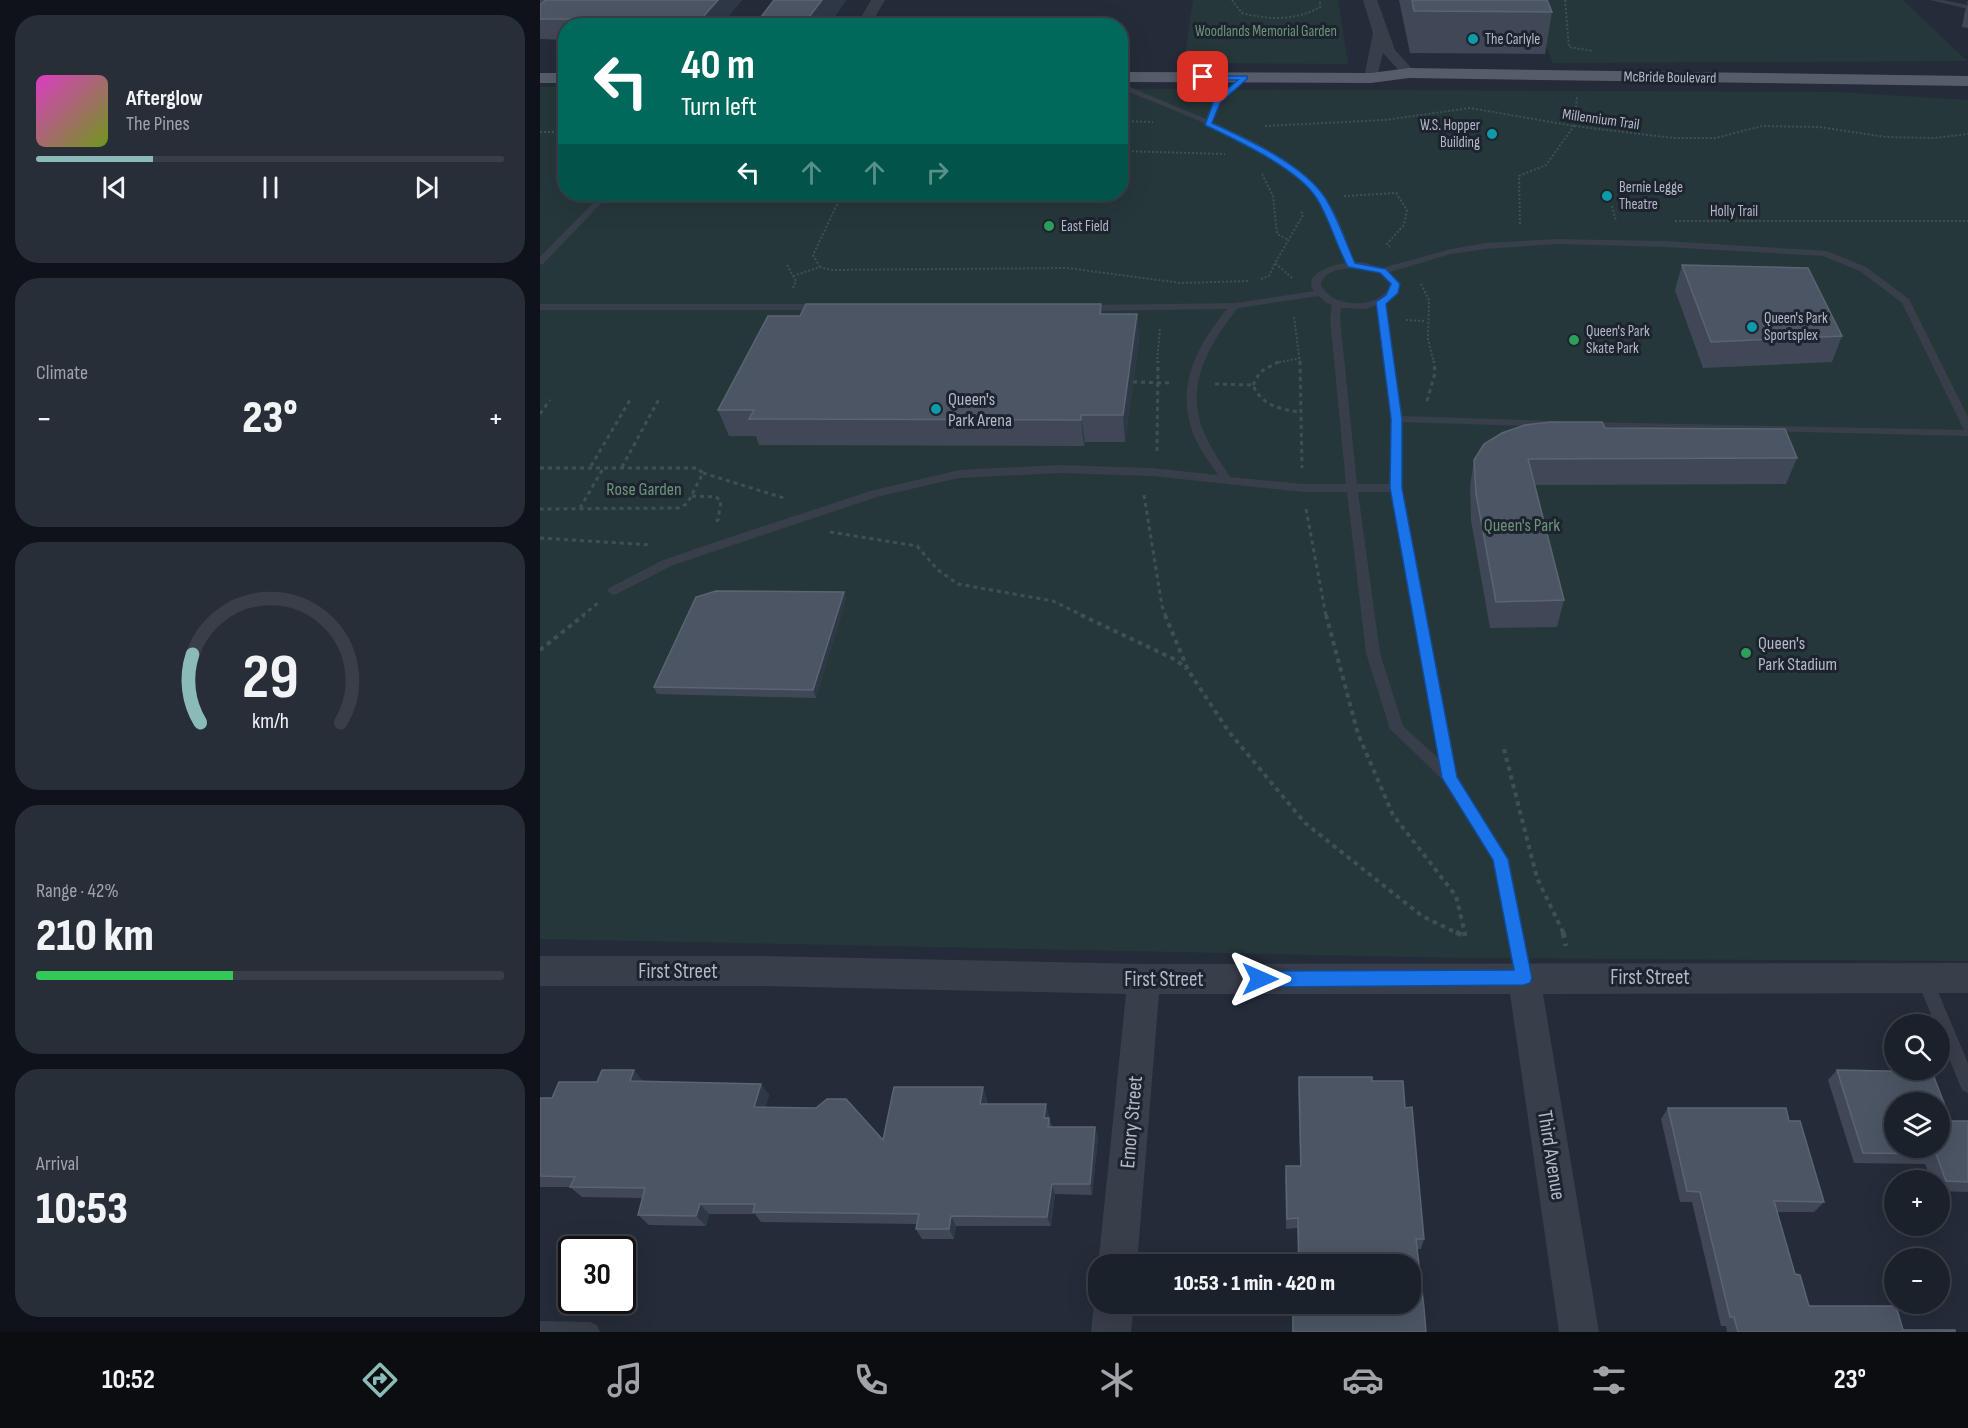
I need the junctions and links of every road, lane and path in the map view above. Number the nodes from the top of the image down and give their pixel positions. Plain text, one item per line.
1 (878, 0) edge
2 (1232, 0) edge
3 (1320, 0) edge
4 (1370, 0) edge
5 (1565, 0) edge
6 (1933, 0) edge
7 (1968, 7) edge
8 (867, 18) edge
9 (1380, 33) junction
10 (1568, 51) dead end
11 (1409, 73) junction
12 (1128, 77) edge
13 (1245, 78) junction
14 (1371, 78) junction
15 (1882, 80) junction
16 (1968, 81) edge
17 (1968, 87) edge
18 (1128, 89) edge
19 (1968, 96) edge
20 (1574, 119) dead end
21 (1208, 124) junction
22 (1264, 126) dead end
23 (1574, 126) junction
24 (540, 132) edge
25 (558, 132) edge
26 (1968, 134) edge
27 (1128, 151) edge
28 (1226, 154) dead end
29 (1257, 169) dead end
30 (1339, 196) dead end
31 (599, 201) edge
32 (839, 201) edge
33 (1612, 206) dead end
34 (1300, 207) dead end
35 (1609, 220) dead end
36 (1673, 221) dead end
37 (1968, 221) edge
38 (1289, 240) junction
39 (1512, 242) junction
40 (1390, 247) dead end
41 (540, 262) edge
42 (1275, 262) junction
43 (787, 265) dead end
44 (1352, 265) junction
45 (820, 267) junction
46 (1383, 271) junction
47 (793, 276) junction
48 (1167, 280) junction
49 (1249, 280) dead end
50 (1260, 280) dead end
51 (796, 281) dead end
52 (1293, 283) dead end
53 (1420, 284) dead end
54 (1166, 286) dead end
55 (1319, 293) junction
56 (1381, 302) junction
57 (1337, 303) junction
58 (1235, 306) junction
59 (540, 307) edge
60 (830, 308) edge
61 (1078, 308) edge
62 (1293, 312) dead end
63 (1160, 320) dead end
64 (1397, 320) dead end
65 (1426, 321) junction
66 (1300, 358) junction
67 (1133, 382) edge
68 (1156, 383) junction
69 (1193, 384) junction
70 (1252, 385) junction
71 (659, 399) dead end
72 (550, 400) dead end
73 (630, 400) dead end
74 (1425, 410) dead end
75 (1301, 412) junction
76 (540, 414) edge
77 (1397, 419) junction
78 (1968, 428) edge
79 (1968, 433) edge
80 (1157, 460) dead end
81 (591, 467) junction
82 (604, 467) junction
83 (622, 467) junction
84 (540, 468) edge
85 (703, 472) junction
86 (1302, 475) dead end
87 (1226, 479) junction
88 (1352, 488) junction
89 (1396, 488) junction
90 (1144, 495) dead end
91 (691, 496) junction
92 (579, 508) junction
93 (540, 509) edge
94 (816, 514) junction
95 (718, 520) dead end
96 (782, 525) junction
97 (540, 538) edge
98 (657, 545) dead end
99 (613, 591) joint
100 (540, 650) edge
101 (1188, 670) junction
102 (1504, 749) dead end
103 (1450, 778) junction
104 (1466, 937) dead end
105 (1566, 948) dead end
106 (540, 971) edge
107 (1924, 977) junction
108 (1524, 978) junction
109 (1968, 978) edge
110 (1144, 979) junction
111 (1968, 1084) edge
112 (1119, 1254) edge
113 (1113, 1314) edge
114 (540, 1331) edge
115 (590, 1332) edge
116 (1111, 1332) edge
117 (1579, 1332) edge

1 - 8 street
2 - 3 path
4 - 9 street
5 - 10 path
6 - 7 lane
9 - 11 street
9 - 14 street
11 - 14 main road, McBride Boulevard
11 - 15 main road, McBride Boulevard
12 - 13 main road, McBride Boulevard
13 - 14 main road, McBride Boulevard
13 - 21 lane
14 - 19 main road, McBride Boulevard
15 - 16 main road, McBride Boulevard
15 - 17 main road
18 - 21 lane
20 - 23 path
21 - 44 lane
22 - 23 path, Millennium Trail
23 - 26 path, Millennium Trail
23 - 39 path
24 - 25 path
27 - 28 path
29 - 38 path
30 - 40 path
31 - 41 lane
32 - 45 path
33 - 35 path
34 - 38 path
36 - 37 path, Holly Trail
38 - 42 path
39 - 46 lane
39 - 78 lane
42 - 50 path
42 - 52 path
43 - 47 path
44 - 46 lane
44 - 55 lane
45 - 47 path
45 - 48 path
46 - 56 lane
47 - 51 path
48 - 49 path
48 - 54 path
53 - 65 path
55 - 57 lane
55 - 58 lane
56 - 57 lane
56 - 77 lane
57 - 88 lane
58 - 61 lane
58 - 69 lane
59 - 60 lane
62 - 66 path
63 - 68 path
64 - 65 path
65 - 74 path
66 - 70 path
66 - 75 path
67 - 68 path
68 - 69 path
68 - 80 path
69 - 70 path
69 - 87 lane
70 - 75 path
71 - 83 path
72 - 76 path
73 - 81 path
75 - 86 path
77 - 79 lane
77 - 89 lane
81 - 82 path
81 - 84 path
82 - 83 path
82 - 92 path
83 - 85 path
85 - 91 path
85 - 94 path
87 - 88 lane
87 - 94 lane
88 - 89 lane
88 - 103 lane
89 - 103 lane
90 - 101 path
91 - 92 path
91 - 95 path
92 - 93 path
94 - 96 lane
96 - 99 lane
96 - 101 path
97 - 98 path
99 - 100 path
101 - 104 path
102 - 105 path
103 - 108 lane
106 - 110 street, First Street
107 - 108 street, First Street
107 - 109 street, First Street
107 - 111 lane
108 - 110 street, First Street
108 - 117 street, Third Avenue
110 - 112 street, Emory Street
113 - 116 street
114 - 115 lane

